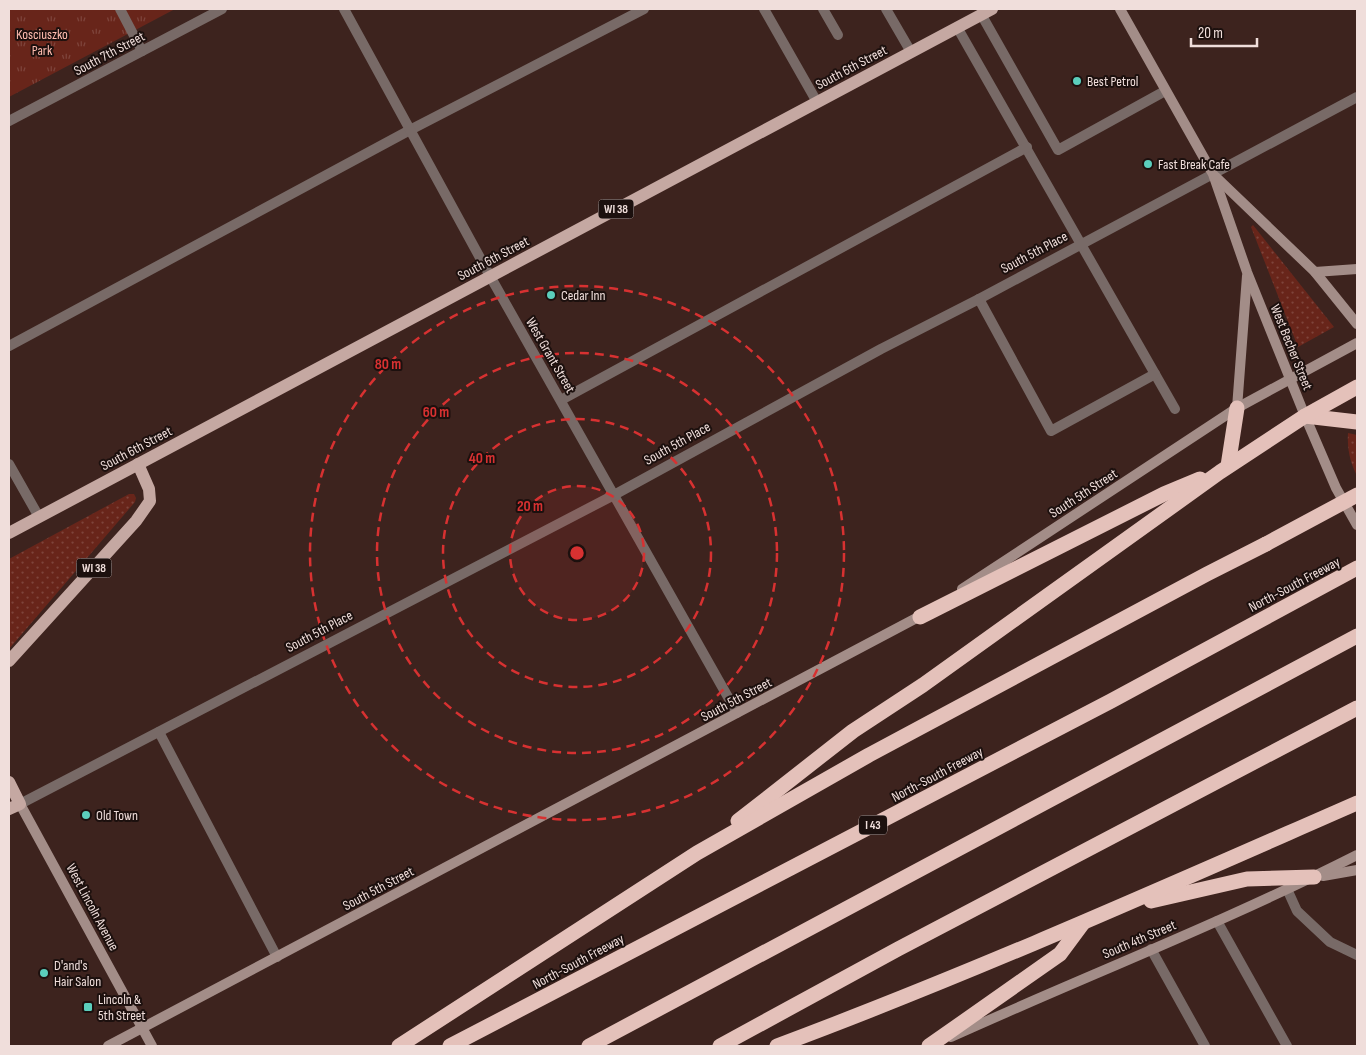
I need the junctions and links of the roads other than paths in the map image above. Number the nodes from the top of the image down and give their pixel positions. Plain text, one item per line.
1 (120, 9) edge
2 (222, 9) edge
3 (344, 9) edge
4 (644, 9) edge
5 (764, 9) edge
6 (823, 9) edge
7 (886, 9) edge
8 (1120, 9) edge
9 (987, 12) edge
10 (957, 27) junction
11 (838, 36) dead end
12 (142, 51) junction
13 (911, 52) junction
14 (1165, 91) junction
15 (1357, 97) edge
16 (817, 102) junction
17 (9, 121) edge
18 (410, 130) junction
19 (1027, 147) junction
20 (1213, 174) junction
21 (1081, 244) junction
22 (1357, 269) edge
23 (1247, 272) junction
24 (1315, 272) junction
25 (490, 276) junction
26 (979, 298) junction
27 (1357, 324) edge
28 (1357, 343) edge
29 (9, 346) edge
30 (1155, 374) junction
31 (1290, 378) junction
32 (1357, 387) edge
33 (560, 400) junction
34 (1238, 408) junction
35 (1175, 409) dead end
36 (1305, 416) junction
37 (1357, 422) edge
38 (9, 464) edge
39 (138, 464) junction
40 (1224, 469) junction
41 (614, 495) junction
42 (1357, 495) edge
43 (39, 517) junction
44 (1357, 525) edge
45 (9, 533) edge
46 (1357, 568) edge
47 (920, 617) junction
48 (1357, 636) edge
49 (9, 662) edge
50 (1357, 708) edge
51 (738, 714) junction
52 (159, 732) junction
53 (9, 782) edge
54 (1357, 803) edge
55 (14, 806) edge
56 (698, 853) junction
57 (1357, 855) edge
58 (1357, 870) edge
59 (1314, 877) junction
60 (1287, 889) junction
61 (1116, 909) junction
62 (1217, 921) junction
63 (1083, 922) junction
64 (1151, 949) junction
65 (1357, 955) edge
66 (277, 957) junction
67 (142, 1028) junction
68 (108, 1046) edge
69 (152, 1046) edge
70 (399, 1046) edge
71 (450, 1046) edge
72 (589, 1046) edge
73 (720, 1046) edge
74 (776, 1046) edge
75 (929, 1046) edge
76 (1205, 1046) edge
77 (1288, 1046) edge

1 - 12 street
2 - 12 street, South 7th Street
3 - 18 street, West Grant Street
4 - 18 street
5 - 16 street
6 - 11 street
7 - 13 street
8 - 14 street, West Becher Street
9 - 10 main road, South 6th Street / WI 38
9 - 14 street
10 - 13 main road, South 6th Street / WI 38
10 - 19 street
12 - 17 street, South 7th Street
13 - 16 main road, South 6th Street / WI 38
14 - 20 street, West Becher Street
15 - 20 street, South 5th Place
16 - 25 main road, South 6th Street / WI 38
18 - 25 street, West Grant Street
18 - 29 street
19 - 21 street
19 - 33 street
20 - 21 street, South 5th Place
20 - 23 street, West Becher Street
20 - 24 street, West Becher Street
21 - 26 street, South 5th Place
21 - 30 street
22 - 24 street
23 - 31 street, West Becher Street
23 - 34 street
24 - 27 street, West Becher Street
25 - 33 street, West Grant Street
25 - 39 main road, South 6th Street / WI 38
26 - 30 street
26 - 41 street, South 5th Place
28 - 31 street, South 5th Street
30 - 35 street
31 - 34 street, South 5th Street
31 - 36 street, West Becher Street
32 - 36 highway
33 - 41 street, West Grant Street
34 - 40 highway
34 - 47 street, South 5th Street
36 - 37 highway
36 - 40 highway
36 - 44 street, West Becher Street
38 - 43 street
39 - 43 main road, South 6th Street / WI 38
39 - 49 main road, WI 38
40 - 47 highway
40 - 56 highway
41 - 51 street, West Grant Street
41 - 52 street, South 5th Place
42 - 56 highway, bridge
43 - 45 main road, South 6th Street / WI 38
46 - 71 highway, North-South Freeway / I 43
47 - 51 street, South 5th Street
48 - 72 highway
50 - 73 highway
51 - 66 street, South 5th Street
52 - 55 street, South 5th Place
52 - 66 street
53 - 55 main road, West Lincoln Avenue
54 - 61 highway
55 - 67 street, West Lincoln Avenue
56 - 70 highway
57 - 59 street, South 4th Street
58 - 59 street
59 - 60 street, South 4th Street
59 - 61 highway
60 - 62 street, South 4th Street
60 - 65 street
61 - 63 highway
62 - 64 street, South 4th Street
62 - 77 street
63 - 74 highway
63 - 75 highway
64 - 75 street, South 4th Street
64 - 76 street
66 - 67 street, South 5th Street
67 - 68 street, South 5th Street
67 - 69 street, West Lincoln Avenue

